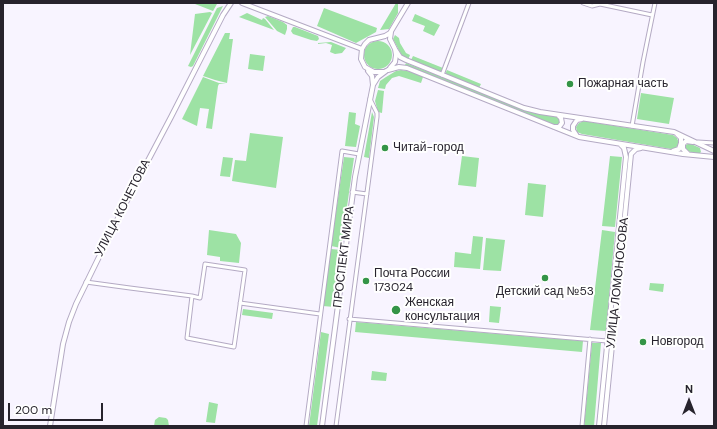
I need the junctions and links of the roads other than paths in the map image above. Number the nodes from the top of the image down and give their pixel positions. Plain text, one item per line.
1 (231, 3) edge
2 (242, 3) edge
3 (408, 3) edge
4 (469, 3) edge
5 (583, 3) edge
6 (655, 3) edge
7 (652, 15) junction
8 (391, 32) junction
9 (375, 38) junction
10 (394, 47) junction
11 (362, 49) junction
12 (366, 67) junction
13 (387, 71) junction
14 (442, 75) junction
15 (372, 88) junction
16 (370, 98) junction
17 (554, 114) junction
18 (584, 118) junction
19 (632, 126) junction
20 (554, 127) junction
21 (675, 133) junction
22 (579, 137) junction
23 (697, 142) junction
24 (714, 143) edge
25 (620, 144) junction
26 (643, 147) junction
27 (714, 151) edge
28 (670, 152) junction
29 (626, 153) junction
30 (359, 154) junction
31 (631, 154) junction
32 (688, 154) junction
33 (714, 157) edge
34 (352, 192) junction
35 (366, 194) junction
36 (86, 282) junction
37 (192, 296) junction
38 (612, 298) junction
39 (617, 299) junction
40 (240, 303) junction
41 (320, 314) junction
42 (349, 319) junction
43 (590, 339) junction
44 (607, 341) junction
45 (602, 396) junction
46 (607, 396) junction
47 (50, 426) edge
48 (306, 426) edge
49 (322, 426) edge
50 (336, 426) edge
51 (582, 426) edge
52 (599, 426) edge
53 (604, 426) edge

1 - 36 main road, УЛИЦА КОЧЕТОВА
2 - 11 main road
3 - 8 main road
4 - 14 street
5 - 7 street
6 - 7 street
7 - 19 street
8 - 9 main road
8 - 10 main road
9 - 10 main road
9 - 11 main road
10 - 13 main road
10 - 14 main road
11 - 12 main road
12 - 13 main road
12 - 15 main road, ПРОСПЕКТ МИРА
13 - 15 main road, ПРОСПЕКТ МИРА
13 - 20 main road
14 - 17 main road
15 - 16 main road, ПРОСПЕКТ МИРА
16 - 30 main road, ПРОСПЕКТ МИРА
16 - 35 street
17 - 18 main road
17 - 20 main road
18 - 19 main road
18 - 22 main road
19 - 21 main road
20 - 22 main road
21 - 23 main road
21 - 28 main road
22 - 25 main road
23 - 24 street
23 - 27 main road
23 - 32 main road
25 - 26 main road
25 - 29 main road
26 - 28 main road
26 - 31 main road
28 - 32 main road
29 - 31 main road
29 - 38 main road, УЛИЦА ЛОМОНОСОВА
30 - 34 main road, ПРОСПЕКТ МИРА
30 - 41 street
31 - 39 main road, УЛИЦА ЛОМОНОСОВА
32 - 33 main road
34 - 35 street
34 - 49 main road, ПРОСПЕКТ МИРА
35 - 42 street
36 - 37 street
36 - 47 main road, УЛИЦА КОЧЕТОВА
37 - 40 street
37 - 40 street
38 - 39 main road
38 - 44 main road, УЛИЦА ЛОМОНОСОВА
39 - 46 main road, УЛИЦА ЛОМОНОСОВА
40 - 41 street
41 - 48 street
42 - 43 street
42 - 50 street
43 - 44 street
43 - 51 street
44 - 45 main road, УЛИЦА ЛОМОНОСОВА
45 - 46 main road
45 - 52 main road, УЛИЦА ЛОМОНОСОВА
46 - 53 main road, УЛИЦА ЛОМОНОСОВА

